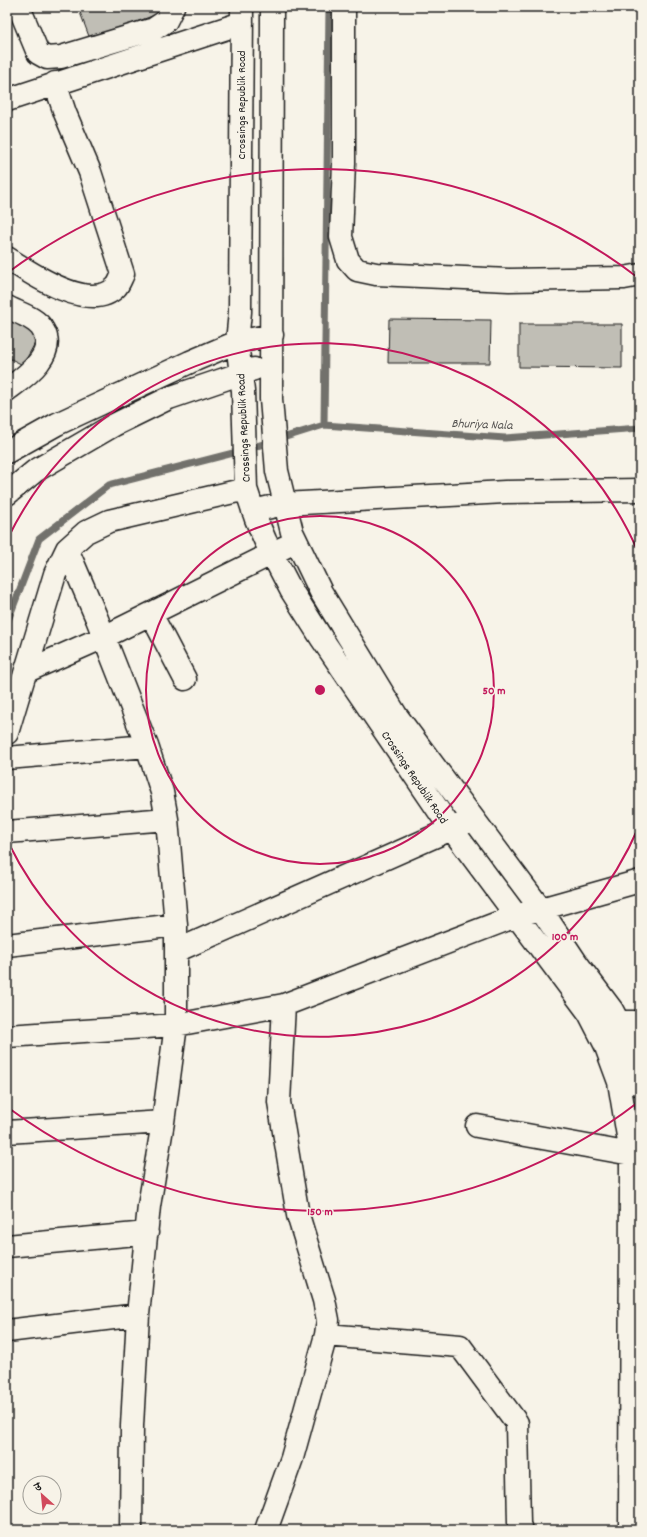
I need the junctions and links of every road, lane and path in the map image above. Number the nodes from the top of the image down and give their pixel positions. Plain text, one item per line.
1 (19, 7) edge
2 (173, 7) edge
3 (272, 7) edge
4 (344, 7) edge
5 (242, 15) edge
6 (55, 83) junction
7 (7, 100) edge
8 (7, 258) edge
9 (640, 275) edge
10 (7, 307) edge
11 (272, 335) junction
12 (237, 342) junction
13 (272, 364) junction
14 (240, 373) junction
15 (7, 390) edge
16 (7, 452) edge
17 (246, 480) junction
18 (640, 490) edge
19 (7, 494) edge
20 (640, 497) edge
21 (284, 504) junction
22 (254, 511) junction
23 (297, 542) junction
24 (67, 549) junction
25 (272, 552) junction
26 (151, 614) junction
27 (104, 637) junction
28 (27, 671) junction
29 (185, 679) dead end
30 (7, 733) edge
31 (147, 746) junction
32 (7, 758) edge
33 (168, 819) junction
34 (473, 819) junction
35 (451, 829) junction
36 (7, 832) edge
37 (640, 881) edge
38 (540, 908) junction
39 (516, 916) junction
40 (176, 925) junction
41 (7, 945) edge
42 (176, 951) junction
43 (284, 1005) junction
44 (618, 1022) junction
45 (640, 1022) edge
46 (176, 1025) junction
47 (7, 1036) edge
48 (640, 1085) edge
49 (163, 1122) junction
50 (477, 1126) dead end
51 (7, 1132) edge
52 (631, 1154) junction
53 (146, 1233) junction
54 (7, 1246) edge
55 (138, 1315) junction
56 (7, 1331) edge
57 (326, 1335) junction
58 (132, 1530) edge
59 (266, 1530) edge
60 (521, 1530) edge
61 (630, 1530) edge

1 - 2 street
3 - 11 street
4 - 9 street
5 - 6 street
5 - 12 street, Crossings Republik Road
6 - 7 street
6 - 8 street
10 - 15 street
11 - 12 street
11 - 13 street
12 - 14 street, Crossings Republik Road
12 - 16 street
13 - 14 street
13 - 21 street
14 - 17 street, Crossings Republik Road
14 - 19 street
17 - 22 street, Crossings Republik Road
17 - 24 street
18 - 20 street
18 - 21 street
21 - 22 street
21 - 23 street
22 - 25 street, Crossings Republik Road
23 - 25 street
23 - 34 street
24 - 27 street
24 - 28 street
25 - 26 street
25 - 35 street, Crossings Republik Road
26 - 27 street
26 - 29 street
27 - 28 street
27 - 31 street
28 - 30 street
31 - 32 street
31 - 33 street
33 - 36 street
33 - 40 street
34 - 35 street
34 - 38 street
35 - 39 street, Crossings Republik Road
35 - 42 street
37 - 38 street
38 - 39 street
38 - 44 street
39 - 43 street
39 - 52 street, Crossings Republik Road
40 - 41 street
40 - 42 street
42 - 46 street
43 - 46 street
43 - 57 street
44 - 45 street
44 - 48 street
46 - 47 street
46 - 49 street
49 - 51 street
49 - 53 street
50 - 52 street
52 - 61 street, Crossings Republik Road
53 - 54 street
53 - 55 street
55 - 56 street
55 - 58 street
57 - 59 street
57 - 60 street

